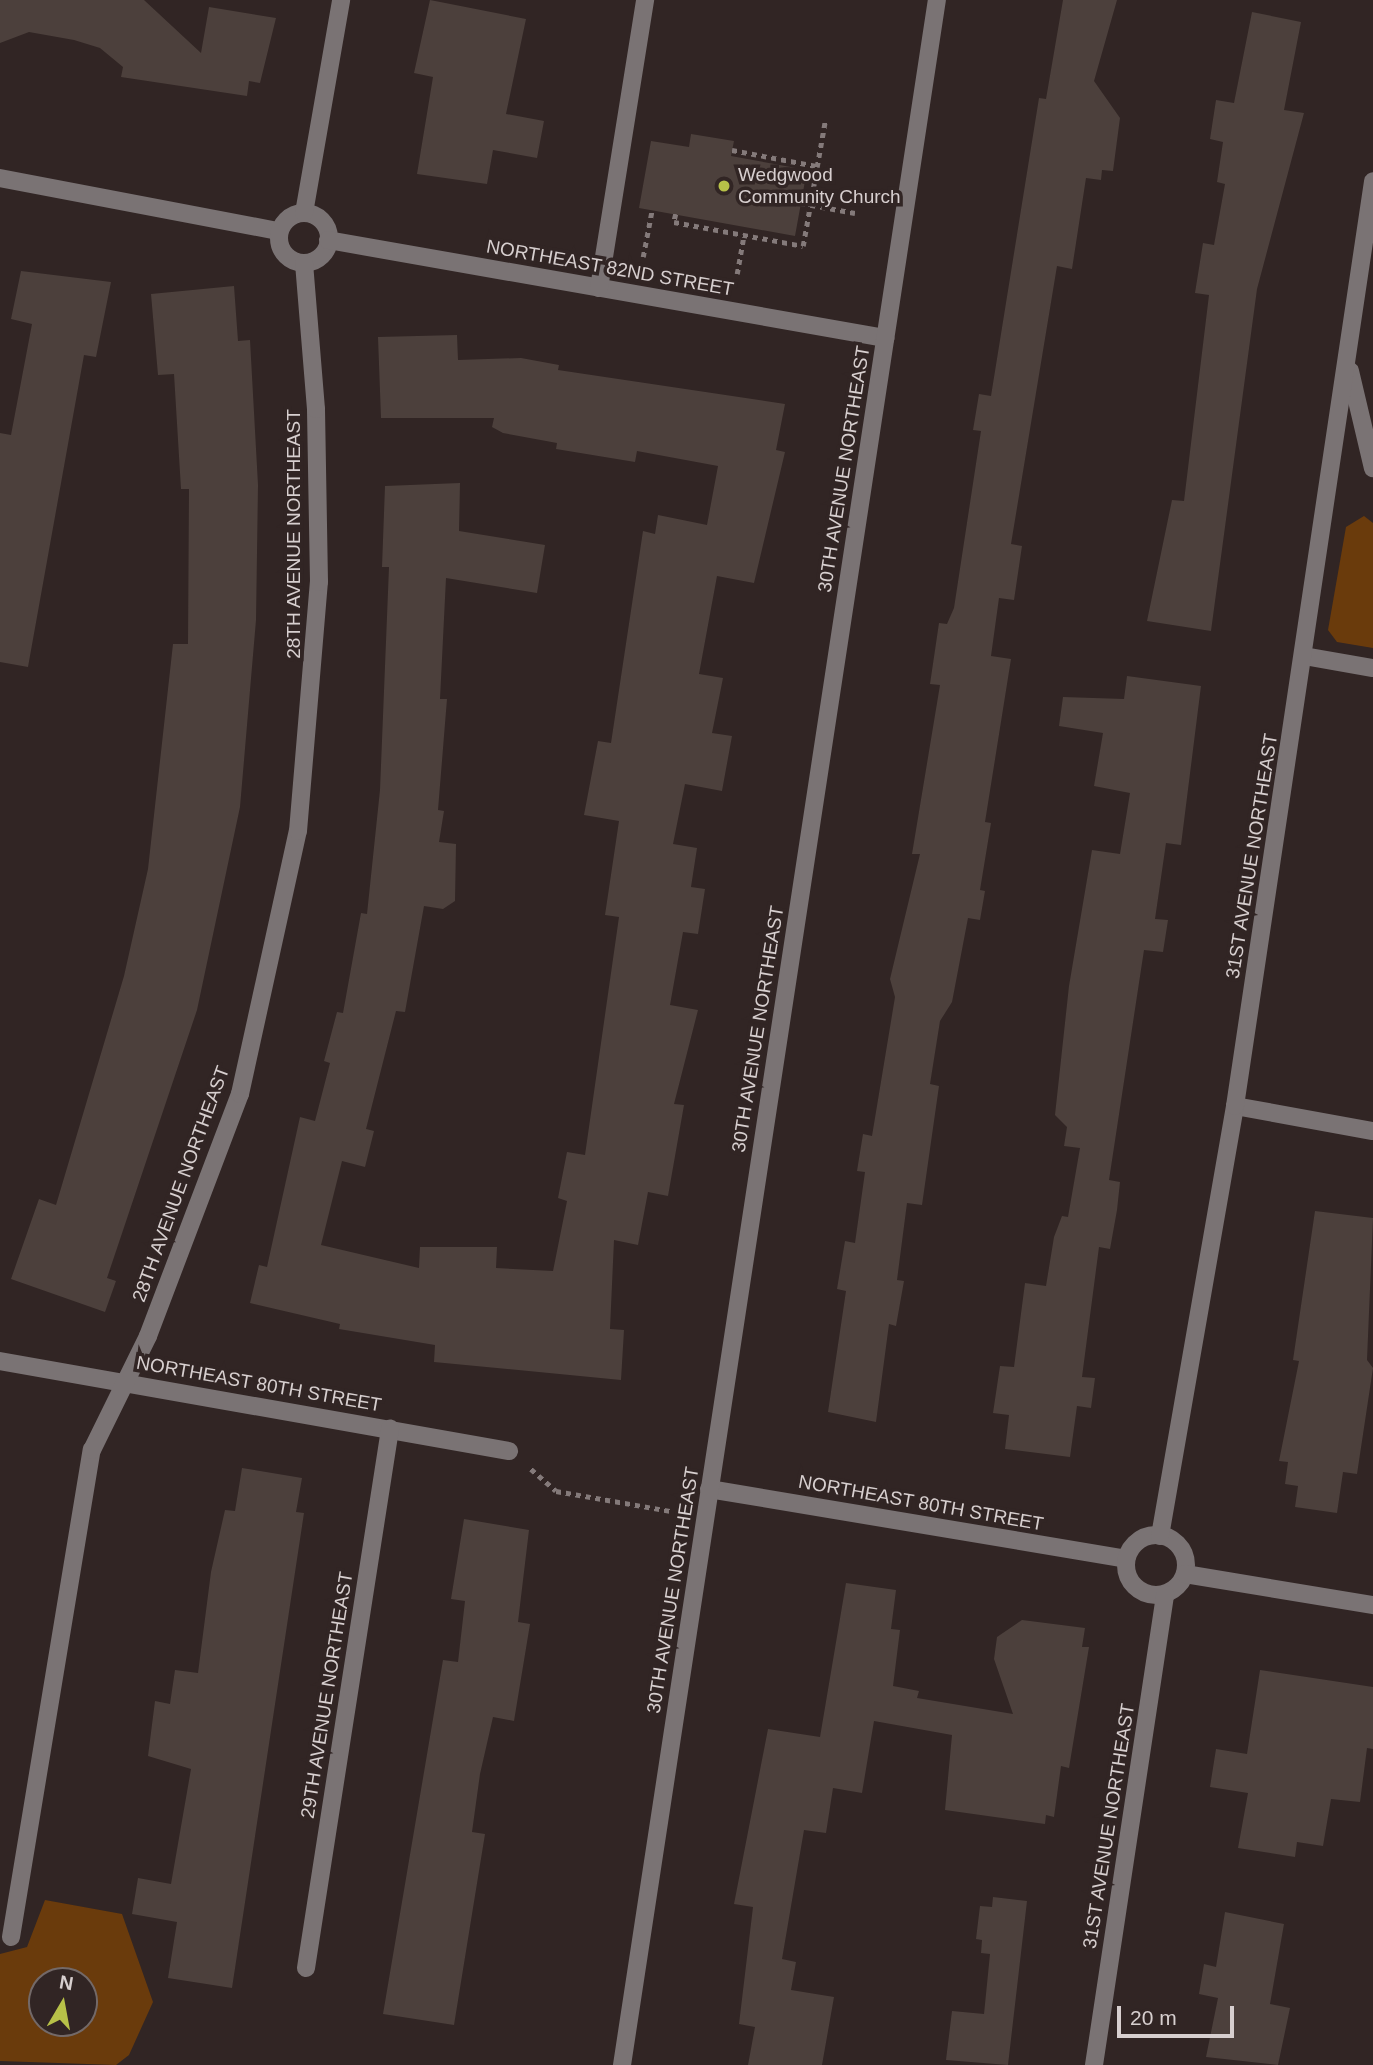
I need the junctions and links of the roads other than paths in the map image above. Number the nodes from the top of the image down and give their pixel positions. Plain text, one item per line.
1 (341, 0) edge
2 (645, 0) edge
3 (937, 0) edge
4 (0, 178) edge
5 (1373, 186) edge
6 (304, 213) junction
7 (279, 231) junction
8 (328, 240) junction
9 (304, 263) junction
10 (599, 288) junction
11 (885, 338) junction
12 (1347, 358) junction
13 (1373, 468) edge
14 (1304, 656) junction
15 (1373, 668) edge
16 (1235, 1107) junction
17 (1373, 1130) edge
18 (0, 1361) edge
19 (121, 1381) junction
20 (390, 1429) junction
21 (509, 1451) dead end
22 (709, 1489) junction
23 (1160, 1536) junction
24 (1126, 1559) junction
25 (1185, 1574) junction
26 (1165, 1594) junction
27 (1373, 1605) edge
28 (11, 1937) dead end
29 (306, 1968) dead end
30 (622, 2065) edge
31 (1094, 2065) edge

1 - 6 street
2 - 10 street
3 - 11 street, 30TH AVENUE NORTHEAST
4 - 7 street
5 - 12 street, 31ST AVENUE NORTHEAST
6 - 7 street
6 - 8 street
7 - 9 street
8 - 9 street
8 - 10 street, NORTHEAST 82ND STREET
9 - 19 street, 28TH AVENUE NORTHEAST
10 - 11 street, NORTHEAST 82ND STREET
11 - 22 street, 30TH AVENUE NORTHEAST
12 - 13 street
12 - 14 street, 31ST AVENUE NORTHEAST
14 - 15 street
14 - 16 street, 31ST AVENUE NORTHEAST
16 - 17 street
16 - 23 street, 31ST AVENUE NORTHEAST
18 - 19 street, NORTHEAST 80TH STREET
19 - 20 street, NORTHEAST 80TH STREET
19 - 28 street, 28TH AVENUE NORTHEAST
20 - 21 street, NORTHEAST 80TH STREET
20 - 29 street, 29TH AVENUE NORTHEAST
22 - 24 street, NORTHEAST 80TH STREET
22 - 30 street, 30TH AVENUE NORTHEAST
23 - 24 street
23 - 25 street
24 - 26 street
25 - 26 street
25 - 27 street
26 - 31 street, 31ST AVENUE NORTHEAST

